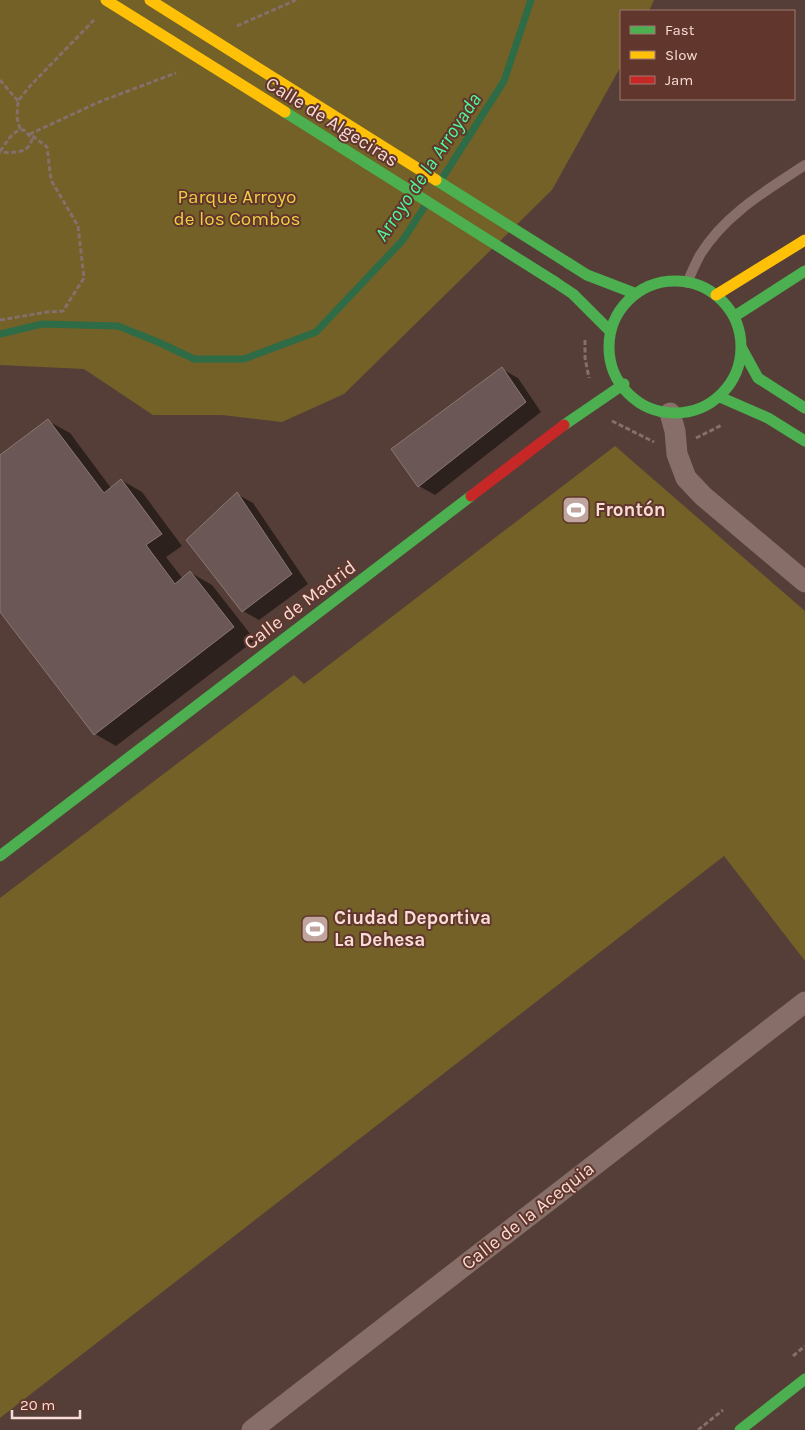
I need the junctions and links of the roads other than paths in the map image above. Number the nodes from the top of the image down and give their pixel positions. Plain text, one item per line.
1 (106, 0) edge
2 (150, 0) edge
3 (805, 165) edge
4 (805, 240) edge
5 (805, 271) edge
6 (687, 283) junction
7 (634, 293) junction
8 (716, 295) junction
9 (735, 316) junction
10 (609, 330) junction
11 (741, 347) junction
12 (624, 384) junction
13 (720, 397) junction
14 (805, 408) edge
15 (670, 413) junction
16 (805, 441) edge
17 (805, 582) edge
18 (0, 856) edge
19 (805, 1002) edge
20 (805, 1379) edge
21 (252, 1430) edge
22 (740, 1430) edge

1 - 10 street, Calle de Algeciras, bridge
2 - 7 street, Calle de Algeciras, bridge
3 - 6 lane
4 - 8 street
5 - 9 street
6 - 7 street
6 - 8 street
7 - 10 street
8 - 9 street
9 - 11 street
10 - 12 street
11 - 13 street
11 - 14 street
12 - 15 street
12 - 18 street, Calle de Madrid
13 - 15 street
13 - 16 street
15 - 17 street
19 - 21 street, Calle de la Acequia
20 - 22 street

